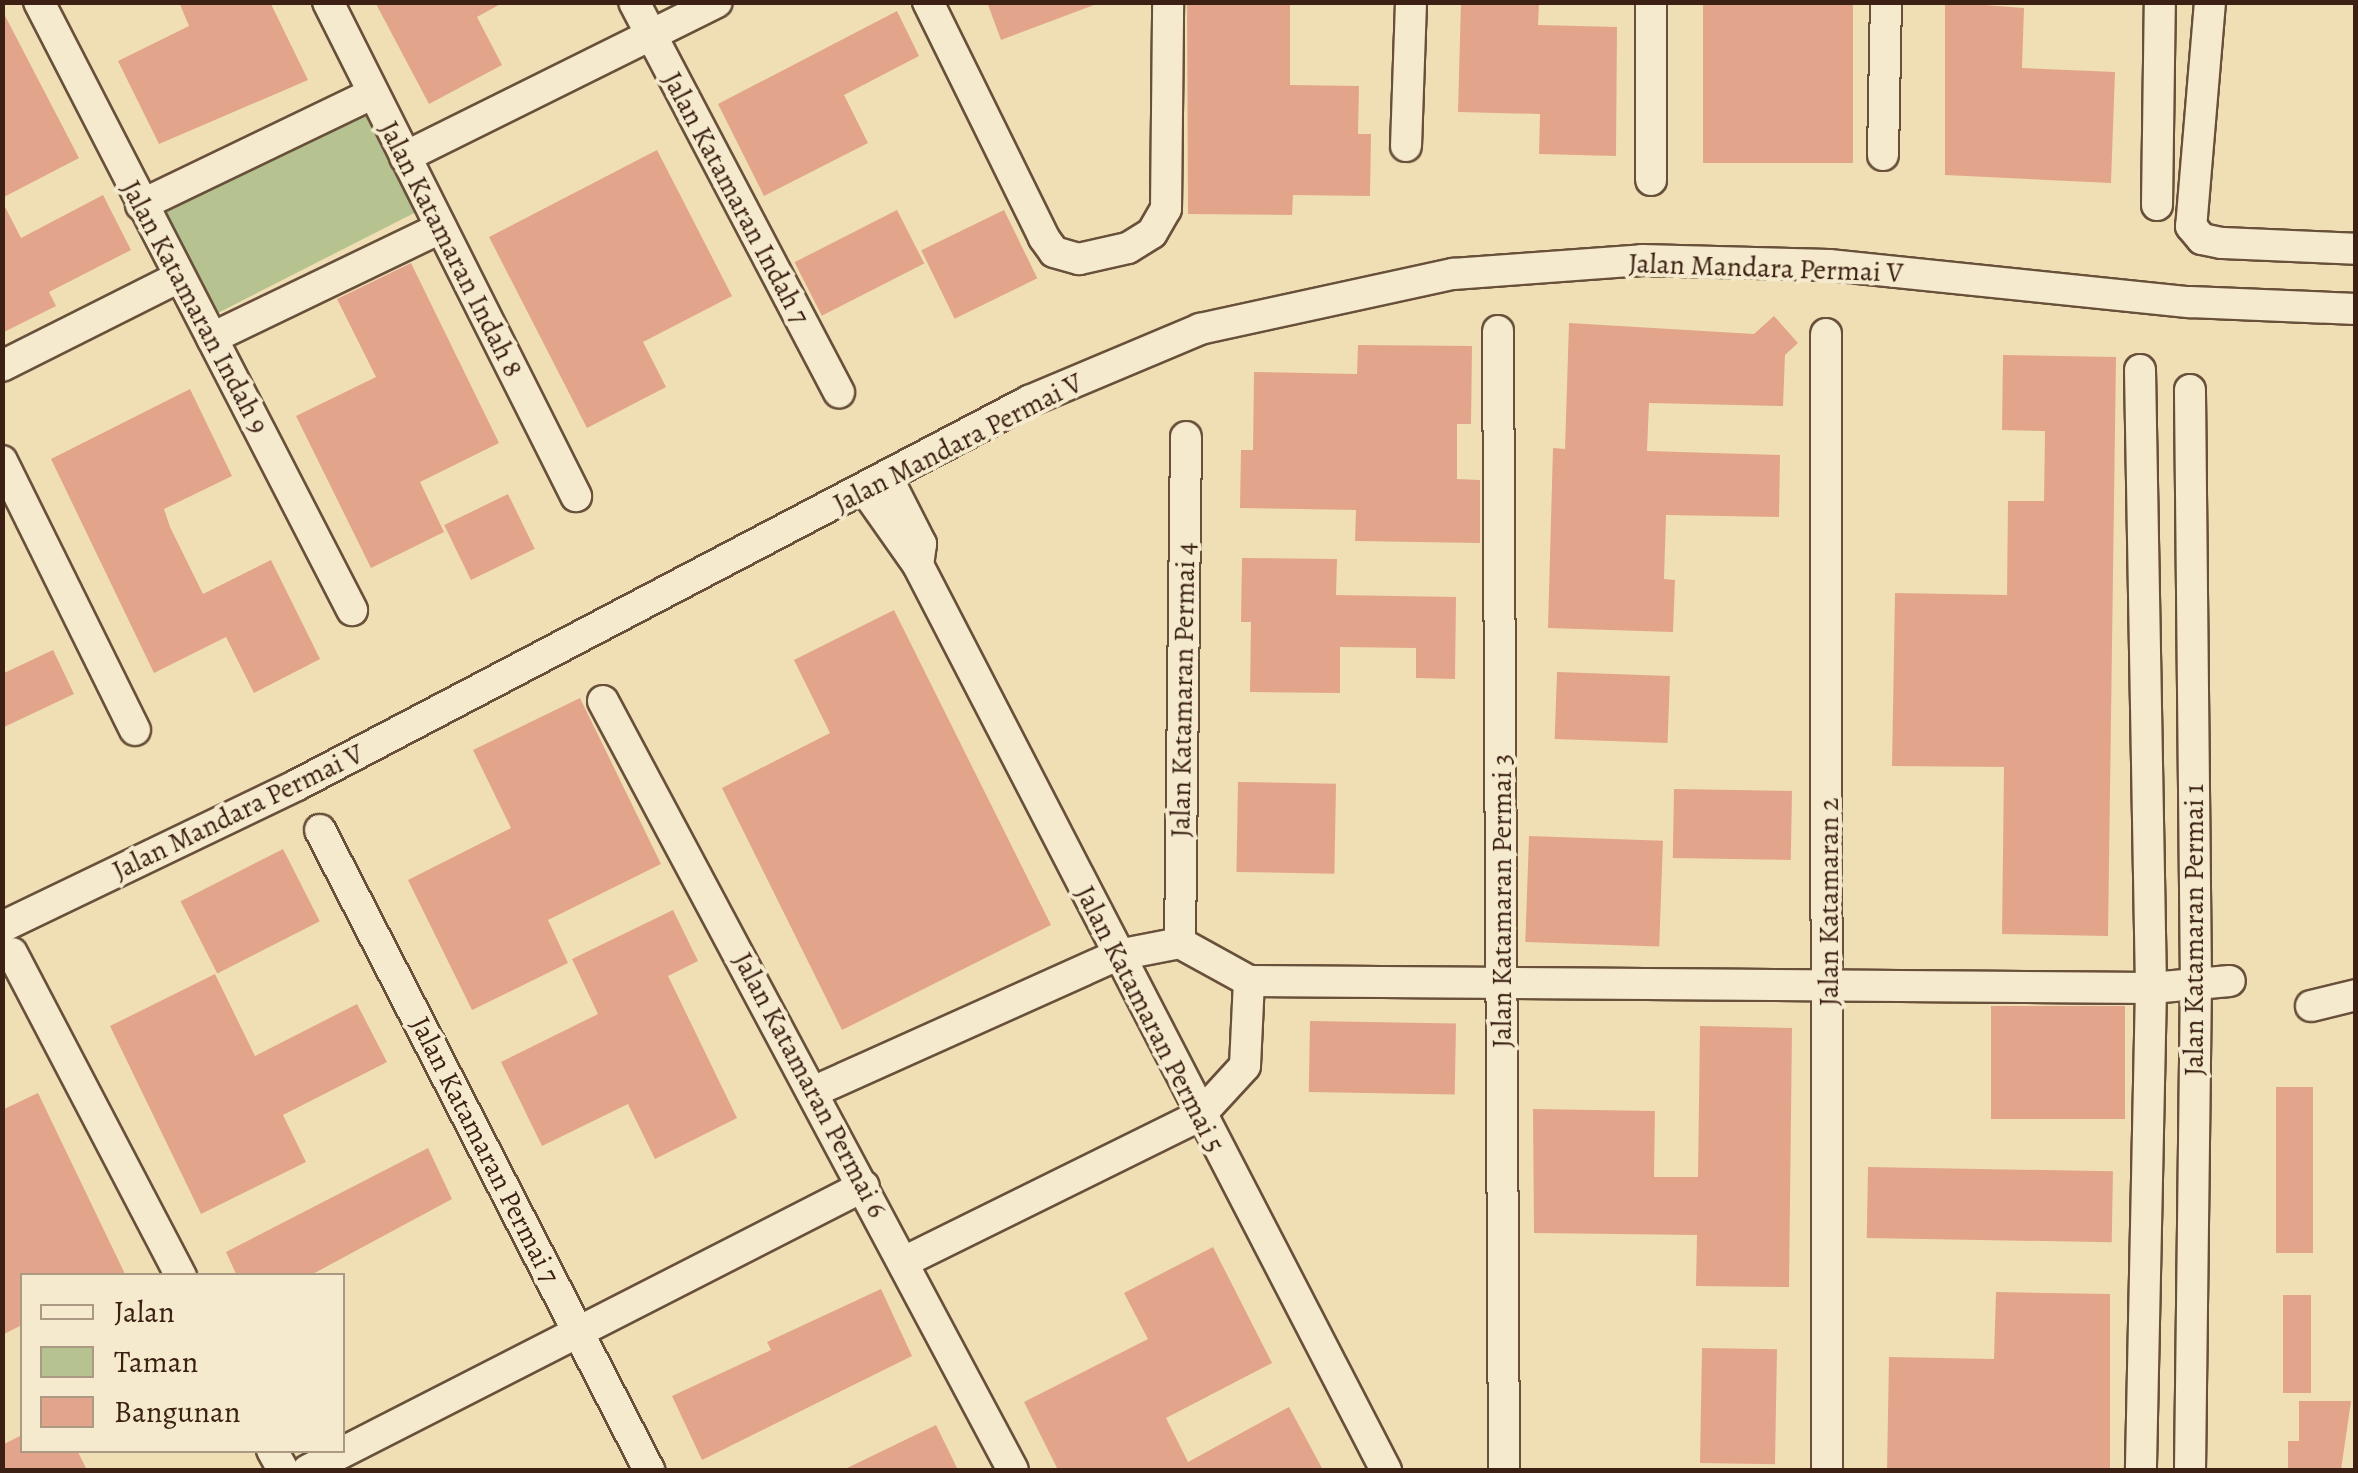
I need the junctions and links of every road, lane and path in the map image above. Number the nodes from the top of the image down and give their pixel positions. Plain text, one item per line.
1 (40, 2) edge
2 (328, 2) edge
3 (634, 2) edge
4 (717, 2) edge
5 (928, 2) edge
6 (1168, 2) edge
7 (1411, 2) edge
8 (1651, 2) edge
9 (1886, 2) edge
10 (2160, 2) edge
11 (2210, 2) edge
12 (652, 36) junction
13 (372, 94) junction
14 (1406, 146) dead end
15 (1883, 155) dead end
16 (405, 156) junction
17 (1651, 180) dead end
18 (2157, 204) dead end
19 (141, 205) junction
20 (441, 228) junction
21 (2356, 249) edge
22 (179, 277) junction
23 (2356, 309) edge
24 (1498, 332) dead end
25 (1826, 334) dead end
26 (212, 338) junction
27 (2, 366) edge
28 (2140, 370) dead end
29 (2190, 390) dead end
30 (838, 393) dead end
31 (1186, 437) dead end
32 (2, 461) edge
33 (877, 485) junction
34 (576, 496) dead end
35 (352, 610) dead end
36 (604, 700) dead end
37 (135, 730) dead end
38 (320, 830) dead end
39 (7, 940) edge
40 (1180, 943) junction
41 (1118, 955) junction
42 (1249, 981) junction
43 (2230, 981) dead end
44 (1830, 984) junction
45 (1503, 986) junction
46 (2196, 986) junction
47 (2152, 988) junction
48 (2356, 995) edge
49 (2311, 1006) dead end
50 (815, 1091) junction
51 (1198, 1116) junction
52 (864, 1186) junction
53 (904, 1262) junction
54 (179, 1273) edge
55 (580, 1333) junction
56 (345, 1451) edge
57 (342, 1453) edge
58 (308, 1470) edge
59 (650, 1470) edge
60 (1013, 1470) edge
61 (1386, 1470) edge
62 (1504, 1470) edge
63 (1827, 1470) edge
64 (2142, 1470) edge
65 (2190, 1470) edge

1 - 19 street, Jalan Katamaran Indah 9
2 - 13 street, Jalan Katamaran Indah 8
3 - 12 street, Jalan Katamaran Indah 7
4 - 12 street
5 - 6 street
7 - 14 street
8 - 17 street
9 - 15 street
10 - 18 street
11 - 21 street
12 - 16 street
12 - 30 street, Jalan Katamaran Indah 7
13 - 16 street, Jalan Katamaran Indah 8
13 - 19 street
16 - 20 street, Jalan Katamaran Indah 8
19 - 22 street, Jalan Katamaran Indah 9
20 - 26 street
20 - 34 street, Jalan Katamaran Indah 8
22 - 26 street, Jalan Katamaran Indah 9
22 - 27 street
23 - 33 street, Jalan Mandara Permai V
24 - 45 street, Jalan Katamaran Permai 3
25 - 44 street, Jalan Katamaran 2
26 - 35 street, Jalan Katamaran Indah 9
28 - 47 street
29 - 46 street, Jalan Katamaran Permai 1
31 - 40 street, Jalan Katamaran Permai 4
32 - 37 street
33 - 39 street, Jalan Mandara Permai V
33 - 41 street, Jalan Katamaran Permai 5
36 - 50 street, Jalan Katamaran Permai 6
38 - 55 street, Jalan Katamaran Permai 7
39 - 54 street
40 - 41 street
40 - 42 street
41 - 50 street
41 - 51 street, Jalan Katamaran Permai 5
42 - 45 street
42 - 51 street
43 - 46 street
44 - 45 street
44 - 47 street
44 - 63 street, Jalan Katamaran 2
45 - 62 street, Jalan Katamaran Permai 3
46 - 47 street
46 - 65 street, Jalan Katamaran Permai 1
47 - 64 street
48 - 49 street
50 - 52 street, Jalan Katamaran Permai 6
51 - 53 street
51 - 61 street, Jalan Katamaran Permai 5
52 - 53 street, Jalan Katamaran Permai 6
52 - 55 street
53 - 60 street, Jalan Katamaran Permai 6
55 - 56 street
55 - 59 street, Jalan Katamaran Permai 7
57 - 58 street

